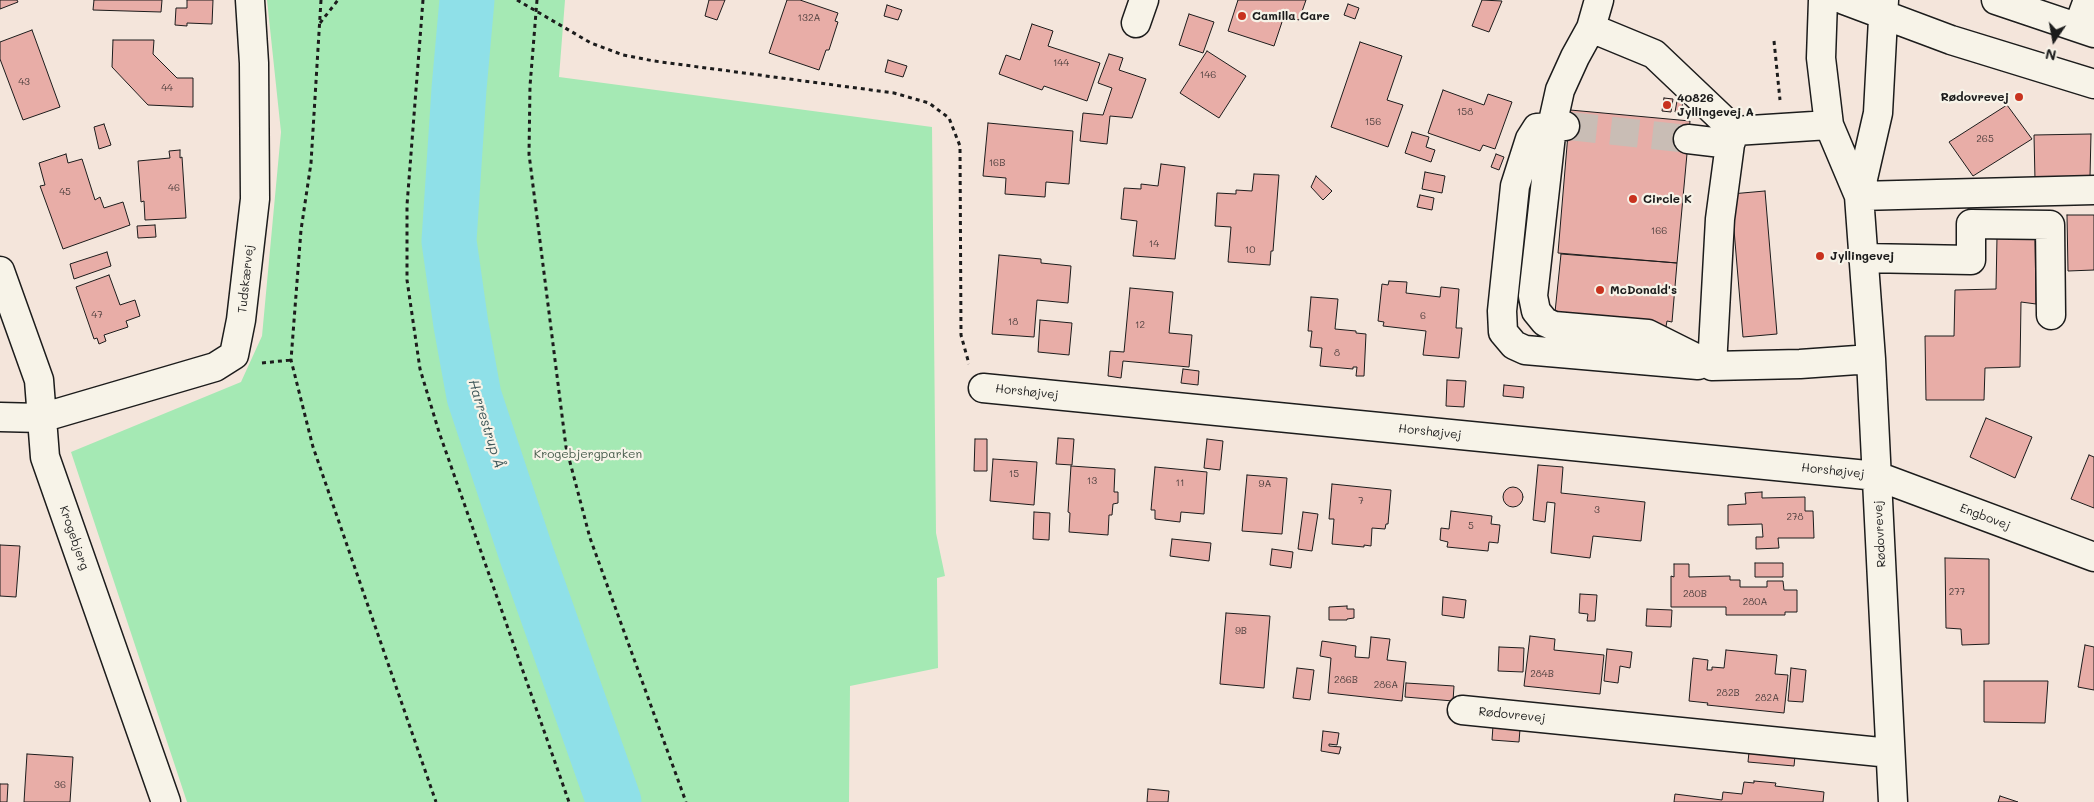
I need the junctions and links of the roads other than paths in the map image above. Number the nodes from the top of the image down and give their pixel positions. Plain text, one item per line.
1 (250, 0) edge
2 (1599, 0) edge
3 (1822, 0) edge
4 (1844, 0) edge
5 (1996, 0) edge
6 (2088, 0) edge
7 (1884, 7) edge
8 (1591, 28) junction
9 (2086, 30) edge
10 (2094, 84) edge
11 (1829, 125) junction
12 (1561, 126) junction
13 (1732, 138) junction
14 (1688, 139) tunnel mouth
15 (2094, 190) edge
16 (1859, 196) junction
17 (1863, 258) junction
18 (0, 271) edge
19 (2051, 315) dead end
20 (1871, 359) junction
21 (1712, 366) junction
22 (983, 388) road end
23 (0, 417) edge
24 (41, 418) junction
25 (1877, 476) junction
26 (2094, 557) edge
27 (1462, 710) dead end
28 (1890, 753) junction
29 (166, 802) edge
30 (1894, 802) edge

1 - 24 street, Tudskærvej
2 - 8 street
3 - 11 street, Rødovrevej
4 - 7 street
5 - 9 street
6 - 9 street
7 - 10 street
7 - 16 street, Rødovrevej
8 - 12 street
8 - 13 street
11 - 13 street
11 - 16 street, Rødovrevej
12 - 21 street
12 - 21 street
13 - 14 street
13 - 21 street
15 - 16 street
16 - 17 street, Rødovrevej
17 - 19 street
17 - 20 street, Rødovrevej
18 - 24 street, Krogebjerg
20 - 21 street
20 - 25 street, Rødovrevej
22 - 25 street, Horshøjvej
23 - 24 street
24 - 29 street, Krogebjerg
25 - 26 street, Engbovej
25 - 28 street, Rødovrevej
27 - 28 street, Rødovrevej
28 - 30 street, Rødovrevej

